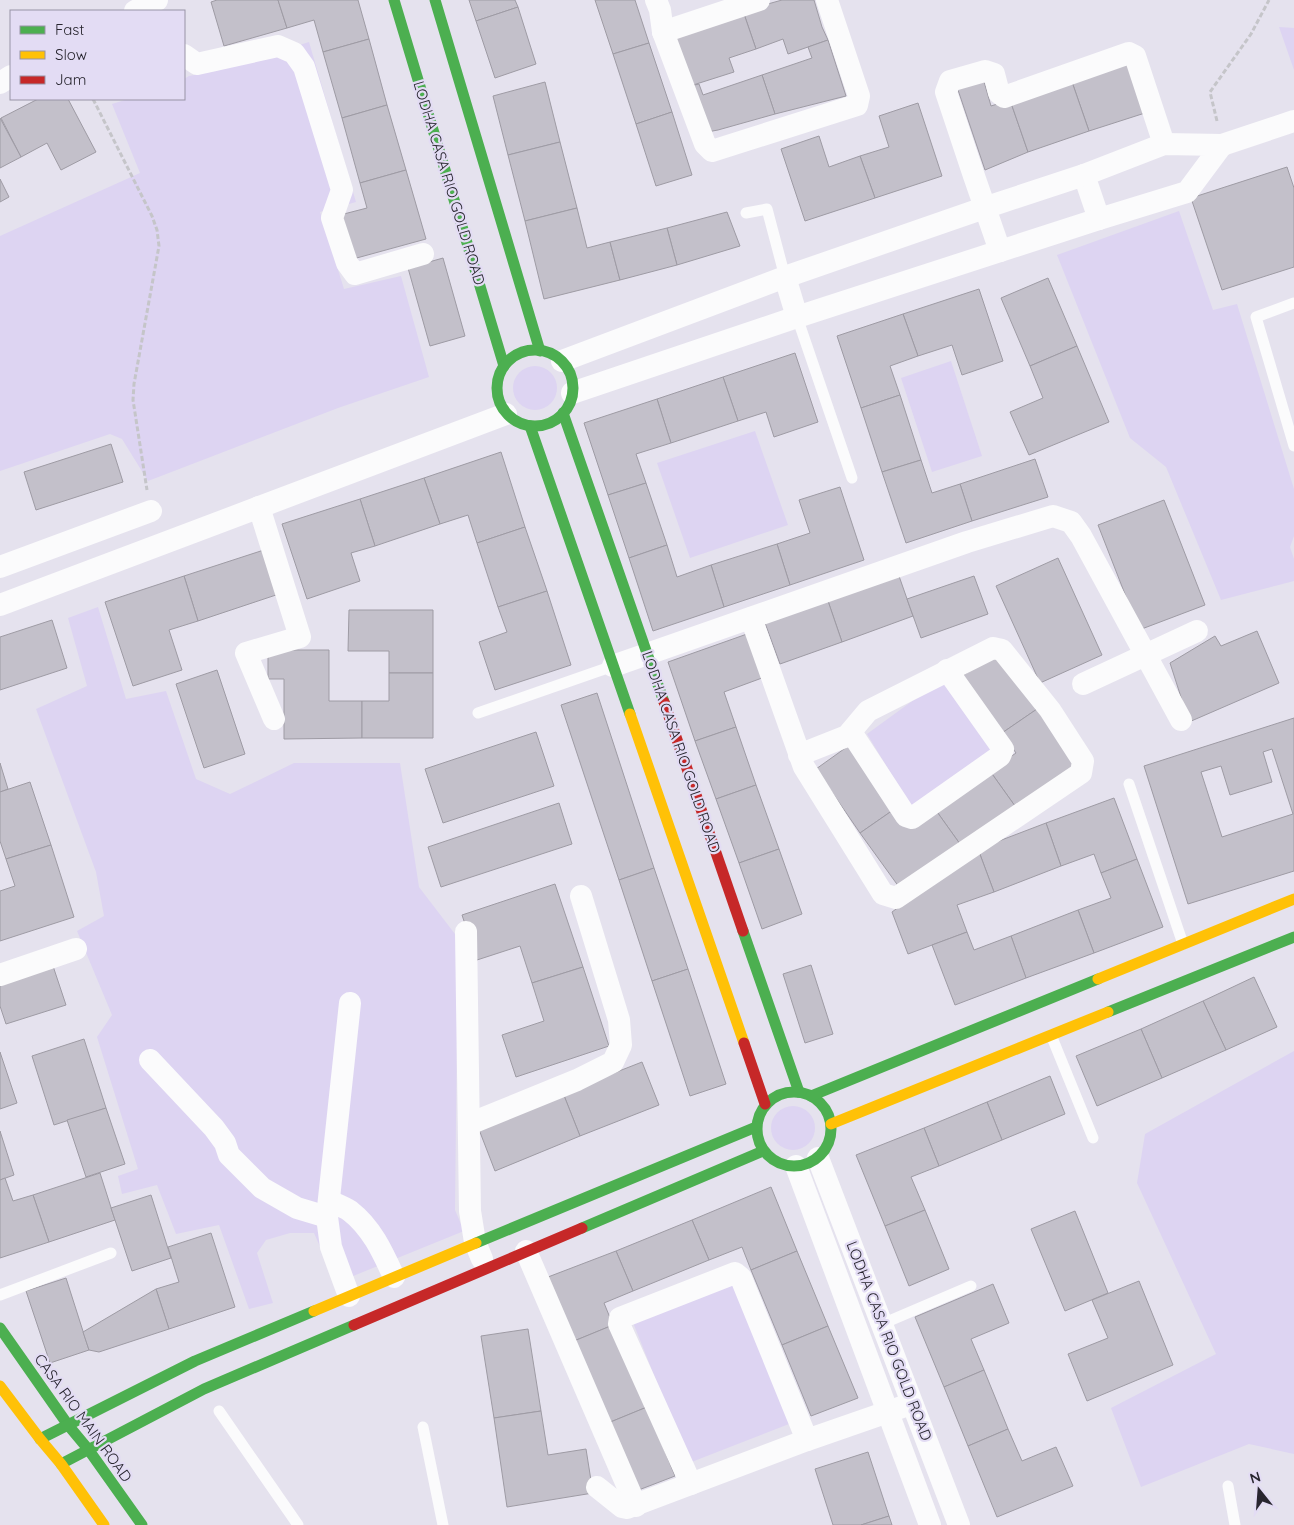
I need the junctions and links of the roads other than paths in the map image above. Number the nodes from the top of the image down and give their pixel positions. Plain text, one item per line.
1 (394, 0) edge
2 (435, 0) edge
3 (656, 0) edge
4 (759, 0) edge
5 (827, 0) edge
6 (663, 32) junction
7 (185, 57) edge
8 (1294, 121) edge
9 (1164, 144) junction
10 (1222, 145) junction
11 (1084, 175) junction
12 (984, 208) junction
13 (746, 213) dead end
14 (1098, 219) junction
15 (1000, 251) junction
16 (423, 254) dead end
17 (785, 277) junction
18 (1294, 304) edge
19 (797, 317) junction
20 (540, 351) junction
21 (562, 361) junction
22 (504, 366) junction
23 (572, 393) junction
24 (563, 413) junction
25 (506, 414) junction
26 (530, 426) junction
27 (1294, 446) edge
28 (852, 478) dead end
29 (259, 507) junction
30 (151, 511) road end
31 (0, 566) edge
32 (0, 605) edge
33 (751, 618) junction
34 (1197, 631) dead end
35 (647, 654) junction
36 (1145, 654) junction
37 (614, 666) junction
38 (947, 670) junction
39 (1083, 684) dead end
40 (478, 713) dead end
41 (274, 719) dead end
42 (1181, 720) dead end
43 (851, 732) junction
44 (800, 754) junction
45 (1129, 784) dead end
46 (581, 896) dead end
47 (1294, 899) edge
48 (466, 932) dead end
49 (1294, 937) edge
50 (1183, 944) junction
51 (76, 949) dead end
52 (0, 975) edge
53 (350, 1003) dead end
54 (1051, 1035) junction
55 (150, 1060) dead end
56 (799, 1092) junction
57 (811, 1096) junction
58 (766, 1104) junction
59 (469, 1124) junction
60 (831, 1124) junction
61 (756, 1127) junction
62 (1093, 1138) dead end
63 (763, 1151) junction
64 (818, 1158) junction
65 (796, 1166) junction
66 (328, 1209) junction
67 (475, 1242) junction
68 (526, 1251) junction
69 (111, 1253) dead end
70 (486, 1268) junction
71 (446, 1270) junction
72 (394, 1277) junction
73 (971, 1286) dead end
74 (0, 1295) edge
75 (349, 1296) junction
76 (882, 1324) junction
77 (0, 1328) edge
78 (230, 1362) junction
79 (0, 1386) edge
80 (912, 1404) junction
81 (219, 1411) dead end
82 (888, 1412) junction
83 (68, 1425) junction
84 (423, 1427) dead end
85 (40, 1439) junction
86 (807, 1440) junction
87 (88, 1449) junction
88 (61, 1464) junction
89 (691, 1484) junction
90 (1228, 1486) dead end
91 (597, 1488) dead end
92 (636, 1506) junction
93 (104, 1525) edge
94 (142, 1525) edge
95 (298, 1525) edge
96 (442, 1525) edge
97 (930, 1525) edge
98 (959, 1525) edge
99 (1235, 1525) edge

1 - 22 street, LODHA CASA RIO GOLD ROAD
2 - 20 street
3 - 6 street
4 - 6 street
5 - 6 street
7 - 16 street
8 - 10 street
9 - 10 street
9 - 11 street
9 - 12 street
10 - 14 street
11 - 12 street
11 - 14 street
12 - 15 street
12 - 17 street
13 - 17 lane
14 - 15 street
15 - 19 street
17 - 19 street
17 - 21 street
18 - 27 lane
19 - 23 street
19 - 28 lane
20 - 21 street
20 - 22 street
21 - 23 street
22 - 25 street
23 - 24 street
24 - 26 street
24 - 35 street, LODHA CASA RIO GOLD ROAD
25 - 26 street
25 - 29 street
26 - 37 street
29 - 32 street
29 - 41 street
30 - 31 street
33 - 35 street
33 - 36 street
33 - 44 street
34 - 36 street
35 - 37 street
35 - 56 street, LODHA CASA RIO GOLD ROAD
36 - 39 street
36 - 42 street
37 - 40 lane
37 - 58 street
38 - 43 street
38 - 43 street
38 - 44 street
43 - 44 street
45 - 50 lane
46 - 59 street
47 - 50 street
48 - 59 street
49 - 54 street
50 - 57 street
51 - 52 street
53 - 66 street
54 - 60 street
54 - 62 lane
55 - 66 street
56 - 57 street
56 - 58 street
57 - 60 street
58 - 61 street
59 - 67 street
60 - 64 street
61 - 63 street
61 - 67 street
63 - 65 street
63 - 68 street
64 - 65 street
64 - 76 street, LODHA CASA RIO GOLD ROAD
65 - 82 street, LODHA CASA RIO GOLD ROAD
66 - 72 street
66 - 75 street
67 - 70 street
67 - 71 street
68 - 70 street
68 - 92 street
69 - 74 lane
70 - 71 street
71 - 72 street
71 - 78 street
72 - 75 street
73 - 76 lane
75 - 78 street
76 - 80 street, LODHA CASA RIO GOLD ROAD
77 - 83 street, CASA RIO MAIN ROAD
78 - 83 street
78 - 87 street
79 - 85 street
80 - 82 street
80 - 98 street, LODHA CASA RIO GOLD ROAD
81 - 95 lane
82 - 86 street
82 - 97 street, LODHA CASA RIO GOLD ROAD
83 - 85 street
83 - 87 street, CASA RIO MAIN ROAD
84 - 96 lane
85 - 88 street
86 - 89 street
86 - 89 street
87 - 88 street
87 - 94 street, CASA RIO MAIN ROAD
88 - 93 street
89 - 92 street
90 - 99 lane
91 - 92 street

